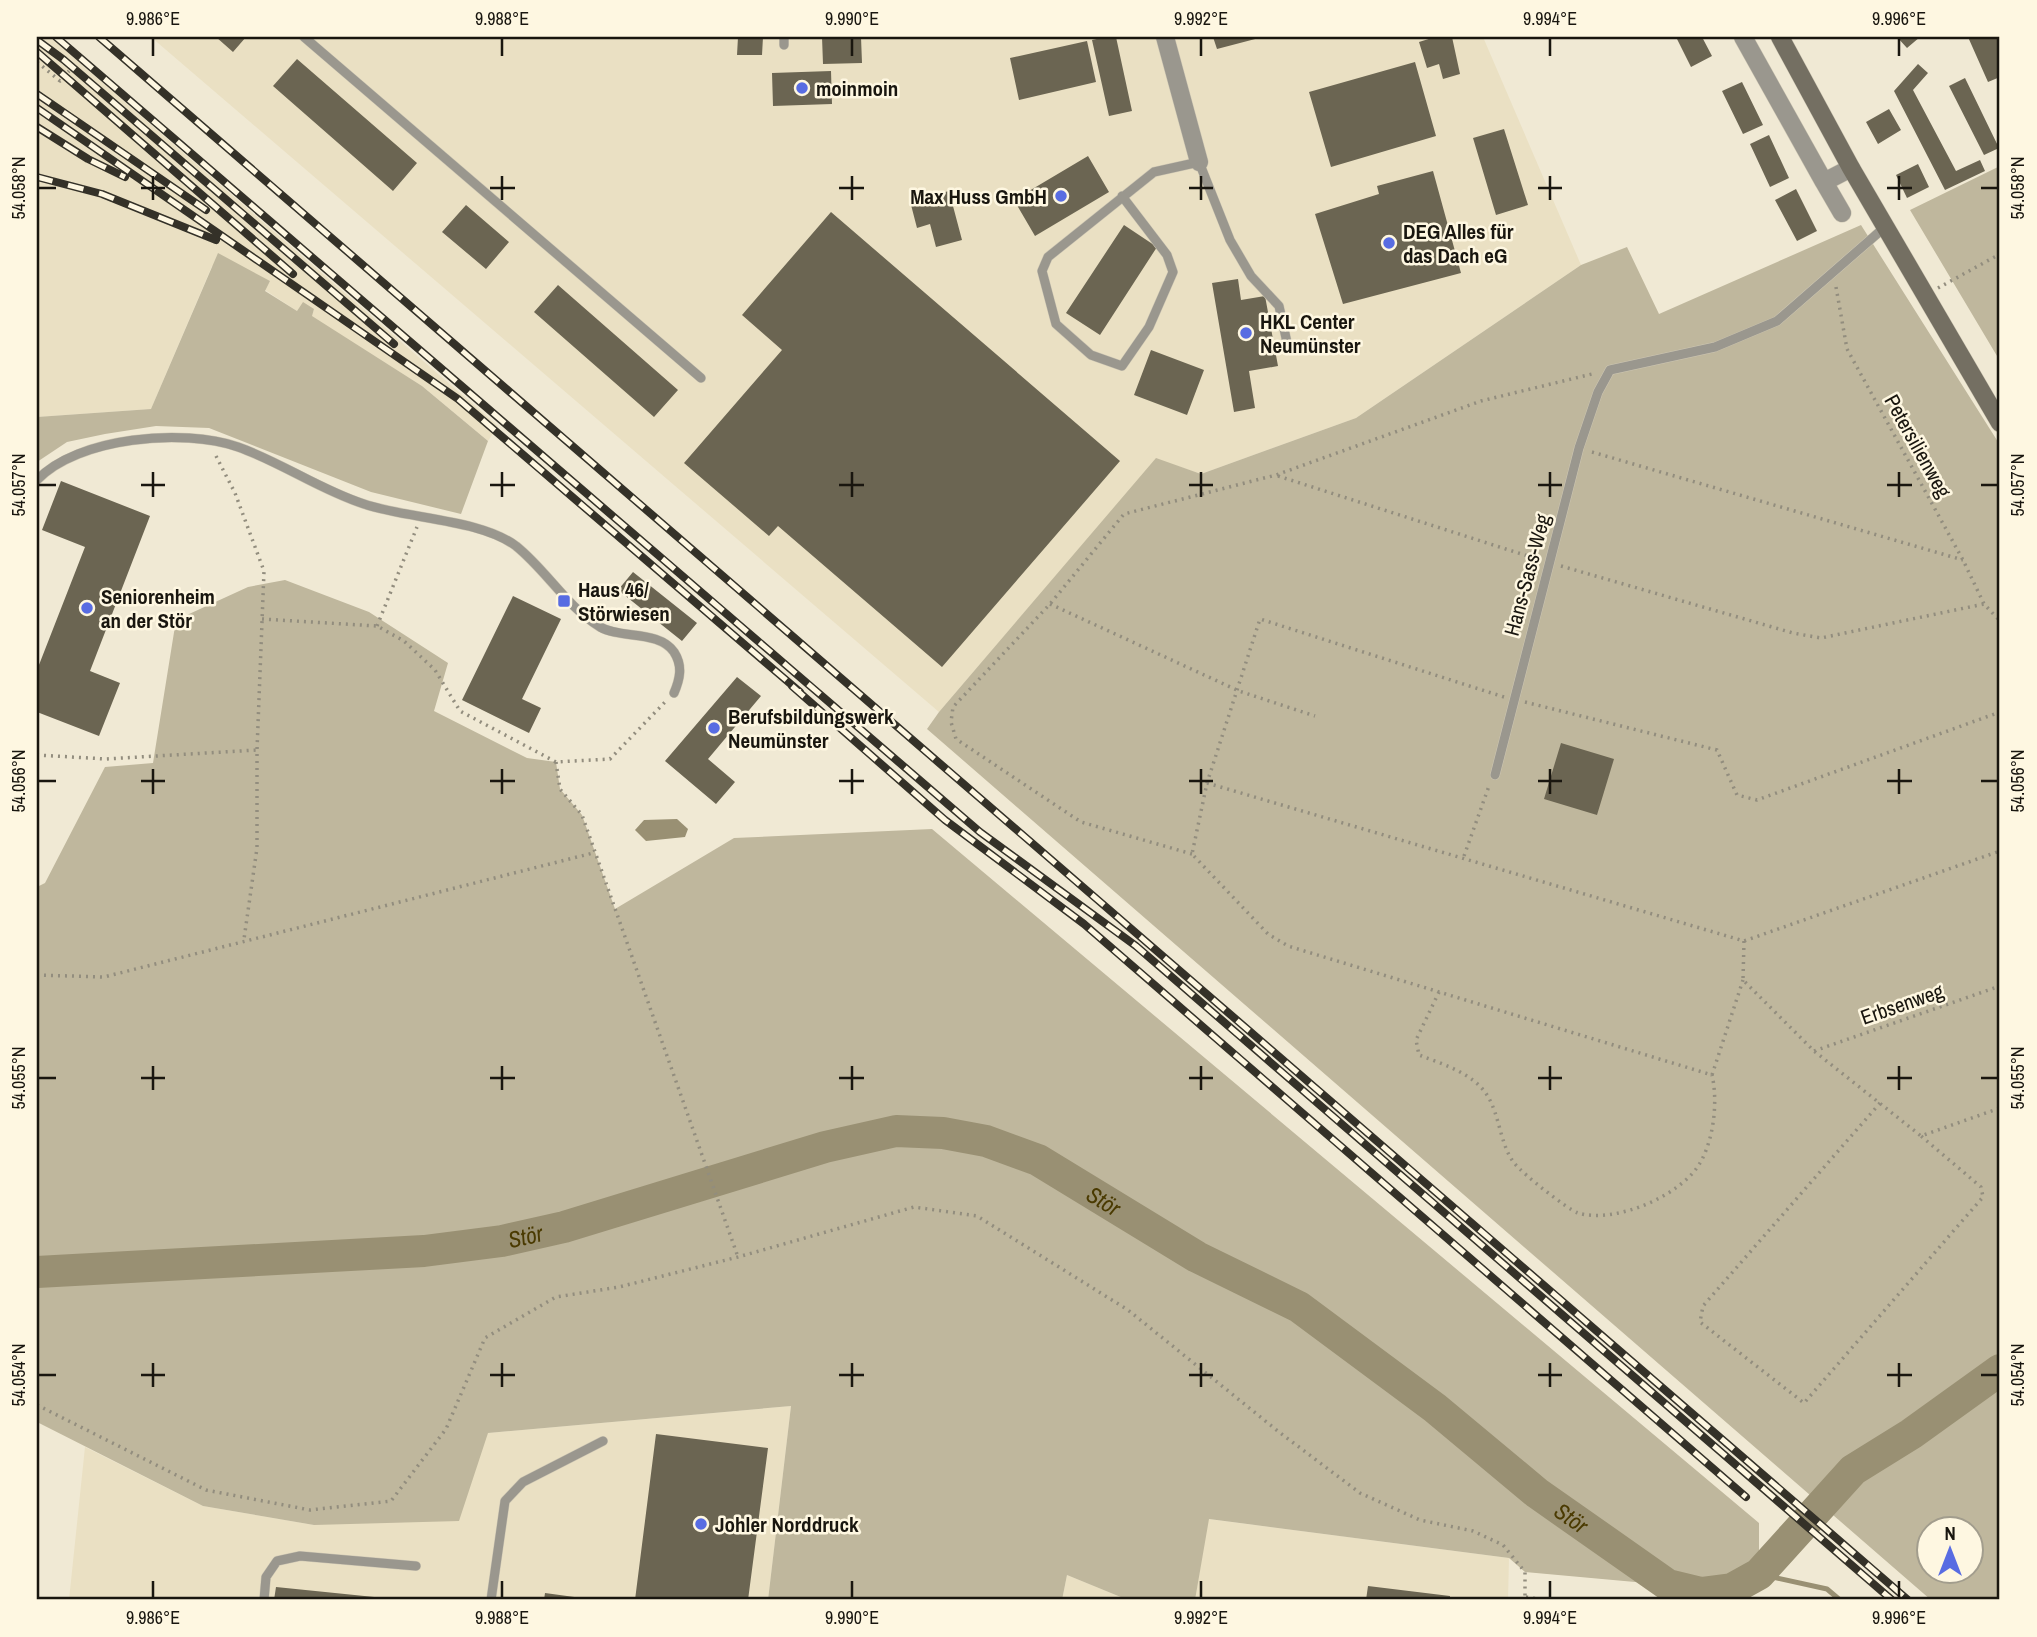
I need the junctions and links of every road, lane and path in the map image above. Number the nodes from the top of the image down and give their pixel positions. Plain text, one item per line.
1 (304, 37) edge
2 (1165, 37) edge
3 (1743, 37) edge
4 (1780, 37) edge
5 (37, 62) edge
6 (69, 71) dead end
7 (1199, 162) junction
8 (1851, 168) junction
9 (1824, 182) junction
10 (1122, 196) junction
11 (1842, 213) dead end
12 (1885, 227) junction
13 (2000, 254) edge
14 (1833, 275) junction
15 (1923, 293) junction
16 (1288, 346) dead end
17 (1610, 370) junction
18 (701, 378) dead end
19 (2000, 423) edge
20 (205, 439) junction
21 (1579, 448) junction
22 (1276, 475) junction
23 (37, 480) edge
24 (420, 519) junction
25 (1963, 560) junction
26 (1548, 563) junction
27 (1050, 604) junction
28 (1984, 604) junction
29 (262, 619) junction
30 (2000, 621) edge
31 (377, 626) junction
32 (1239, 691) junction
33 (674, 693) joint
34 (1512, 699) junction
35 (2000, 712) edge
36 (1315, 716) dead end
37 (257, 750) junction
38 (37, 755) edge
39 (556, 762) junction
40 (1495, 775) joint
41 (1207, 783) junction
42 (2000, 851) edge
43 (593, 853) junction
44 (1192, 854) junction
45 (1464, 856) junction
46 (244, 939) junction
47 (1744, 941) junction
48 (37, 975) edge
49 (1743, 980) junction
50 (2000, 986) edge
51 (1439, 992) junction
52 (1814, 1051) junction
53 (1712, 1075) junction
54 (1880, 1103) junction
55 (2000, 1108) edge
56 (1921, 1136) junction
57 (738, 1257) junction
58 (37, 1405) edge
59 (603, 1441) dead end
60 (416, 1566) dead end
61 (1525, 1599) edge
62 (264, 1600) edge
63 (491, 1600) edge
64 (1543, 1600) edge

1 - 18 lane
2 - 7 street
3 - 9 street
4 - 8 street
5 - 6 path
7 - 10 lane
7 - 16 lane
8 - 9 street
8 - 12 street
9 - 11 street
10 - 10 lane
12 - 14 lane
12 - 15 street
13 - 15 path
14 - 17 lane
14 - 25 path, Petersilienweg
15 - 19 street
17 - 21 lane, Hans-Sass-Weg
17 - 22 path
20 - 23 lane
20 - 24 lane
20 - 29 path
21 - 25 path
21 - 26 lane, Hans-Sass-Weg
22 - 26 path
22 - 27 path
24 - 31 path
24 - 33 lane
25 - 28 path, Petersilienweg
26 - 28 path
26 - 34 lane, Hans-Sass-Weg
27 - 32 path
27 - 44 path
28 - 30 path, Petersilienweg
29 - 31 path
29 - 37 path
31 - 39 path
32 - 34 path
32 - 36 path
32 - 41 path
33 - 39 path
34 - 35 path
34 - 40 lane, Hans-Sass-Weg
37 - 38 path
37 - 46 path
39 - 43 path
40 - 45 path
41 - 44 path
41 - 45 path
42 - 47 path
43 - 46 path
43 - 57 path
44 - 51 path
45 - 47 path
46 - 48 path
47 - 49 path
49 - 52 path
49 - 53 path
50 - 52 path, Erbsenweg
51 - 53 path
51 - 53 path
52 - 54 path
54 - 56 path
54 - 56 path
55 - 56 path
57 - 58 path
57 - 61 path
59 - 63 lane
60 - 62 lane
61 - 64 path

